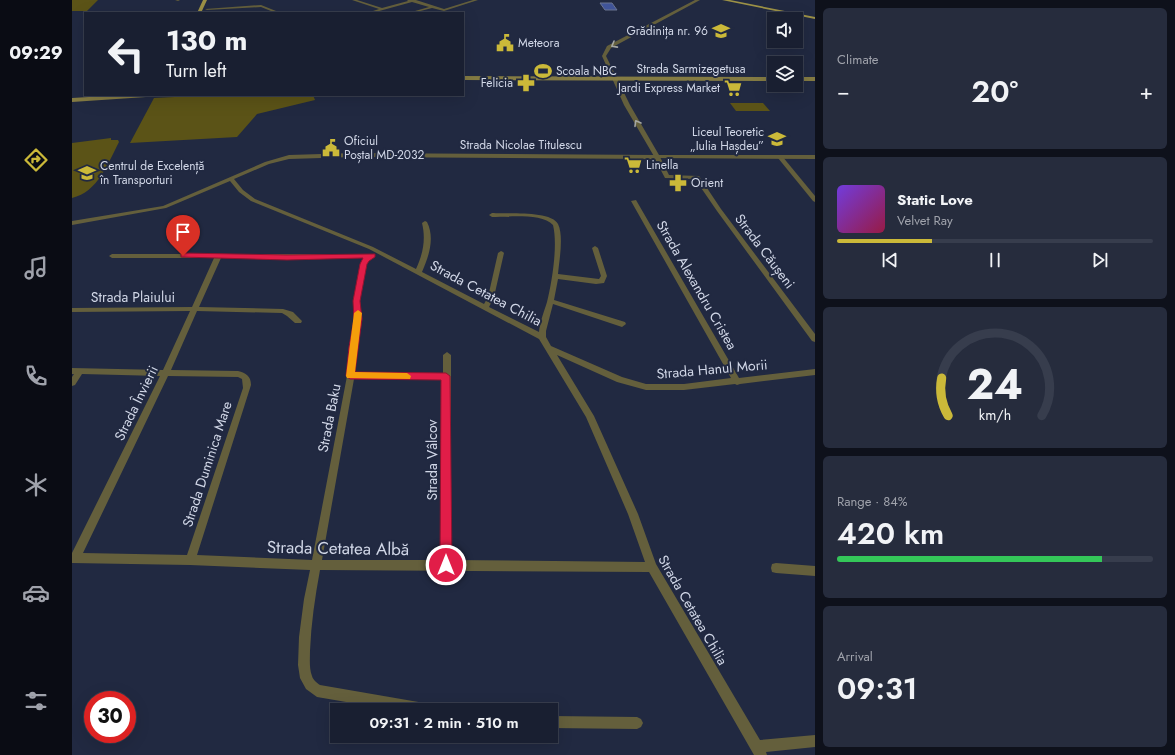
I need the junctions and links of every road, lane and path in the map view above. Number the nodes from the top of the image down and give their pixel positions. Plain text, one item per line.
1 (205, 0) edge
2 (354, 0) edge
3 (412, 0) edge
4 (476, 0) edge
5 (698, 0) edge
6 (724, 0) edge
7 (431, 7) junction
8 (201, 8) junction
9 (207, 9) junction
10 (381, 10) junction
11 (199, 12) edge
12 (214, 12) edge
13 (276, 12) edge
14 (373, 12) edge
15 (385, 12) edge
16 (414, 12) edge
17 (815, 18) edge
18 (464, 78) edge
19 (615, 79) junction
20 (767, 79) edge
21 (803, 79) edge
22 (815, 79) edge
23 (131, 96) edge
24 (72, 100) edge
25 (657, 157) junction
26 (780, 157) junction
27 (815, 157) edge
28 (231, 178) junction
29 (815, 200) edge
30 (634, 201) dead end
31 (492, 215) dead end
32 (72, 223) edge
33 (425, 223) dead end
34 (595, 248) dead end
35 (383, 253) junction
36 (501, 253) dead end
37 (373, 255) junction
38 (112, 256) dead end
39 (218, 257) junction
40 (418, 272) junction
41 (554, 276) junction
42 (551, 301) junction
43 (485, 308) junction
44 (195, 309) junction
45 (72, 310) edge
46 (298, 321) dead end
47 (622, 324) dead end
48 (542, 337) junction
49 (815, 339) edge
50 (548, 347) junction
51 (447, 355) dead end
52 (76, 371) edge
53 (166, 372) junction
54 (815, 372) edge
55 (350, 376) junction
56 (446, 376) junction
57 (737, 382) junction
58 (72, 383) edge
59 (74, 558) edge
60 (190, 560) junction
61 (316, 565) junction
62 (446, 565) junction
63 (652, 567) junction
64 (776, 568) dead end
65 (815, 571) edge
66 (386, 703) edge
67 (558, 722) edge
68 (636, 723) dead end
69 (815, 742) edge
70 (759, 751) edge

1 - 8 main road
2 - 10 street
3 - 7 street
3 - 10 street
4 - 7 street
5 -> 19 street
6 - 17 main road
7 - 16 street
8 - 9 street
8 - 11 main road
9 - 12 street
9 - 13 street
10 - 14 street
10 - 15 street
18 - 19 main road, Strada Sarmizegetusa
19 - 20 main road, Strada Sarmizegetusa
25 -> 19 street
21 - 22 main road
23 - 24 main road
25 - 26 street, Strada Nicolae Titulescu
25 - 28 street, Strada Nicolae Titulescu
25 - 49 street, Strada Căușeni
26 - 27 street, Strada Nicolae Titulescu
26 - 29 street
28 - 32 street
28 - 35 street, Strada Cetatea Chilia
30 - 57 street, Strada Alexandru Cristea
31 - 41 street
33 - 40 street
34 - 41 street
35 - 37 street
35 - 40 street, Strada Cetatea Chilia
36 - 43 street
37 - 39 street
37 - 55 street, Strada Baku
38 - 39 street
39 - 44 street, Strada Învierii
40 - 43 street, Strada Cetatea Chilia
41 - 42 street
42 - 47 street
42 - 48 street
43 - 48 street, Strada Cetatea Chilia
44 - 45 street, Strada Plaiului
44 - 46 street, Strada Plaiului
44 - 53 street, Strada Învierii
48 - 50 street, Strada Cetatea Chilia
50 - 57 street, Strada Hanul Morii
50 - 63 street, Strada Cetatea Chilia
51 - 56 street, Strada Vâlcov
52 - 53 street
52 - 58 street
53 - 59 street, Strada Învierii
53 - 60 street, Strada Duminica Mare
54 - 57 street, Strada Hanul Morii
55 - 56 street
55 - 61 street, Strada Baku
56 - 62 street, Strada Vâlcov
59 - 60 street, Strada Cetatea Albă
60 - 61 street, Strada Cetatea Albă
61 - 62 street, Strada Cetatea Albă
61 - 66 street, Strada Baku
62 - 63 street, Strada Cetatea Albă
63 - 70 street, Strada Cetatea Chilia
64 - 65 street
67 - 68 street
69 - 70 street

